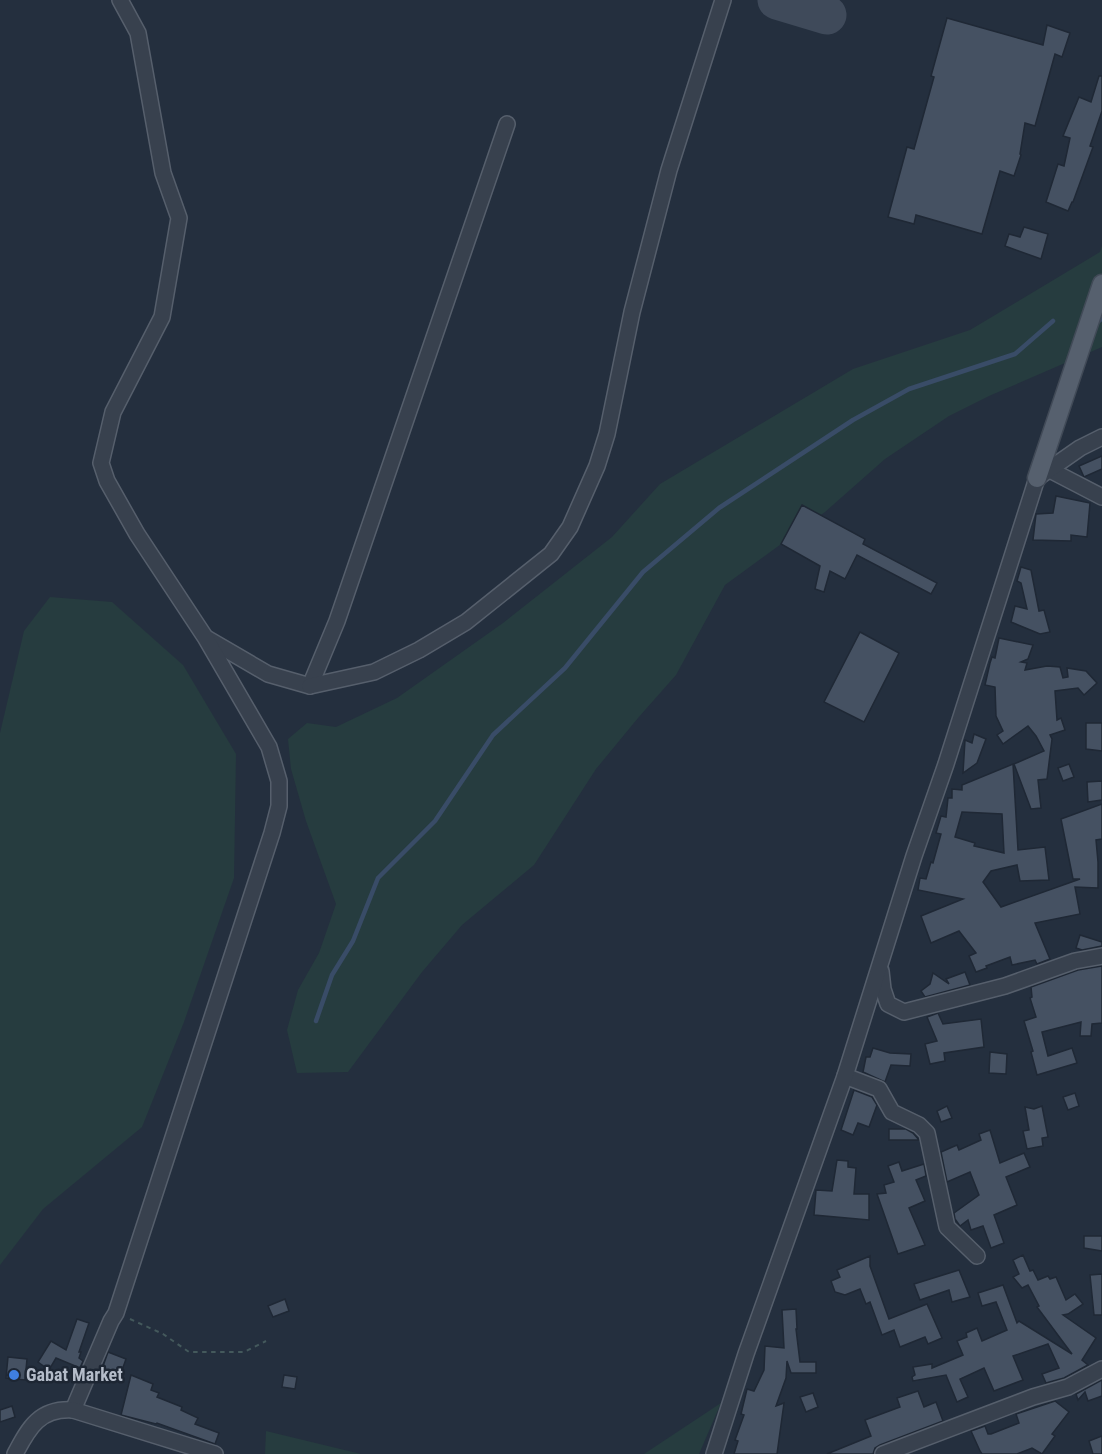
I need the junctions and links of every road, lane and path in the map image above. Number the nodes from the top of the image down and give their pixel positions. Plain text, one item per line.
1 (120, 0) edge
2 (723, 0) edge
3 (507, 124) dead end
4 (1102, 284) edge
5 (1102, 437) edge
6 (1044, 474) junction
7 (1102, 497) edge
8 (205, 637) junction
9 (310, 686) junction
10 (1102, 956) edge
11 (880, 968) junction
12 (845, 1076) junction
13 (977, 1256) dead end
14 (113, 1317) junction
15 (266, 1341) dead end
16 (1102, 1368) edge
17 (73, 1410) junction
18 (15, 1454) edge
19 (215, 1454) edge
20 (714, 1454) edge
21 (883, 1454) edge

1 - 8 street
2 - 9 street
3 - 9 street
4 - 6 main road
5 - 6 street
6 - 7 street
6 - 11 street
8 - 9 street
8 - 14 street
10 - 11 street
11 - 12 street
12 - 13 street
12 - 20 street
14 - 15 path
14 - 17 street
16 - 21 street
17 - 18 street
17 - 19 street

